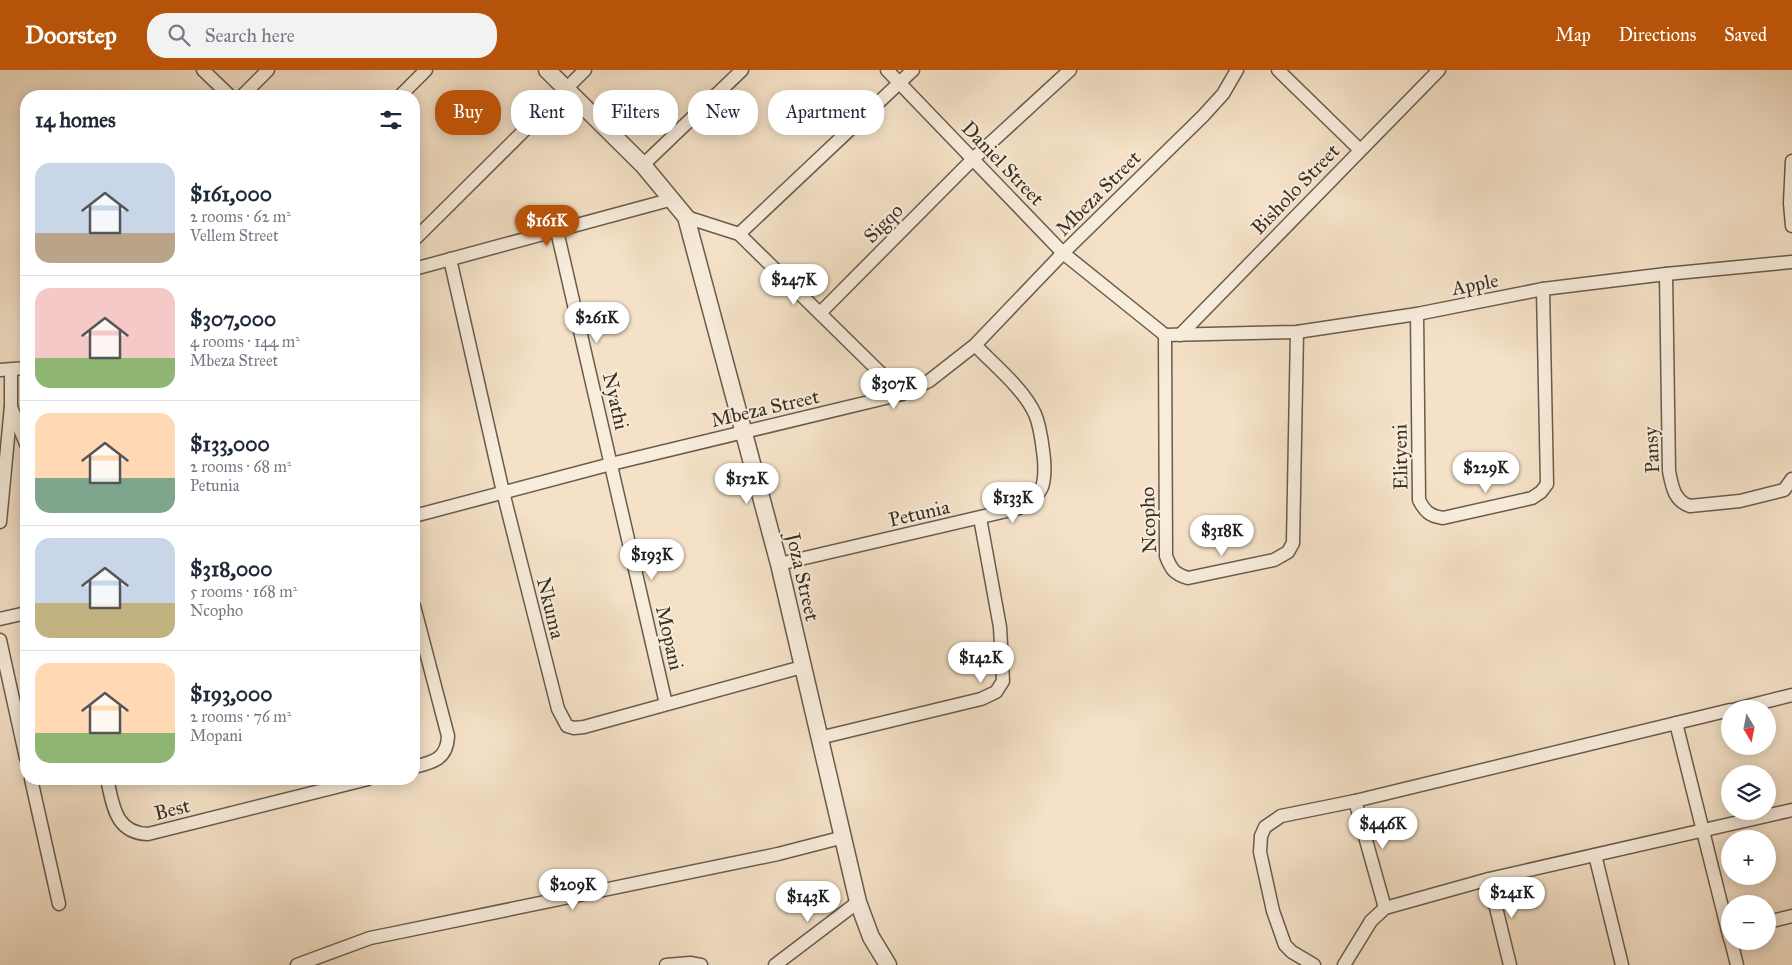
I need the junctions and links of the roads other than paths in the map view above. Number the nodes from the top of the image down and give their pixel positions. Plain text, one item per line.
1 (203, 70) edge
2 (268, 70) edge
3 (426, 70) edge
4 (547, 70) edge
5 (585, 70) edge
6 (742, 70) edge
7 (887, 70) edge
8 (913, 70) edge
9 (1070, 70) edge
10 (1237, 70) edge
11 (1278, 70) edge
12 (1439, 70) edge
13 (901, 82) junction
14 (566, 89) junction
15 (224, 90) edge
16 (248, 90) edge
17 (406, 90) edge
18 (1359, 149) junction
19 (973, 159) junction
20 (1792, 161) edge
21 (643, 165) junction
22 (674, 199) junction
23 (686, 217) junction
24 (1792, 226) edge
25 (557, 230) junction
26 (420, 234) edge
27 (739, 234) junction
28 (1064, 253) junction
29 (450, 259) junction
30 (1792, 262) edge
31 (420, 266) edge
32 (1666, 274) junction
33 (1543, 289) junction
34 (820, 313) junction
35 (1417, 314) junction
36 (1297, 332) junction
37 (1165, 335) junction
38 (1180, 335) junction
39 (975, 344) junction
40 (20, 369) edge
41 (6, 370) edge
42 (902, 394) junction
43 (11, 406) junction
44 (20, 429) edge
45 (745, 433) junction
46 (611, 464) junction
47 (1792, 479) edge
48 (503, 492) junction
49 (420, 514) edge
50 (980, 518) junction
51 (0, 522) edge
52 (779, 564) junction
53 (20, 613) edge
54 (0, 616) edge
55 (0, 640) edge
56 (420, 651) edge
57 (802, 667) junction
58 (1792, 695) edge
59 (1772, 700) edge
60 (666, 704) junction
61 (1721, 712) edge
62 (1676, 723) junction
63 (20, 731) edge
64 (819, 738) junction
65 (420, 765) edge
66 (32, 785) edge
67 (108, 785) edge
68 (344, 785) edge
69 (1355, 801) junction
70 (1792, 810) edge
71 (1703, 832) junction
72 (844, 837) junction
73 (1594, 855) junction
74 (1489, 879) junction
75 (1721, 901) edge
76 (858, 902) junction
77 (59, 904) dead end
78 (1385, 908) junction
79 (1792, 916) edge
80 (1776, 920) edge
81 (1733, 950) edge
82 (297, 965) edge
83 (666, 965) edge
84 (701, 965) edge
85 (775, 965) edge
86 (888, 965) edge
87 (1314, 965) edge
88 (1344, 965) edge
89 (1510, 965) edge
90 (1622, 965) edge
91 (1736, 965) edge

1 - 15 street
2 - 16 street
3 - 17 street
4 - 14 street, Joza Street
5 - 14 street
6 - 21 street
7 - 13 street, Daniel Street
8 - 13 street
9 - 19 street, Sigqo
10 - 28 street, Mbeza Street
11 - 18 street
12 - 18 street, Bisholo Street
13 - 19 street, Daniel Street
13 - 27 street
14 - 21 street, Joza Street
14 - 26 street
18 - 38 street, Bisholo Street
19 - 28 street, Daniel Street
19 - 34 street, Sigqo
20 - 24 street
21 - 22 street, Joza Street
22 - 23 street, Joza Street
22 - 25 street
23 - 27 street
23 - 45 street, Joza Street
25 - 29 street
25 - 46 street, Nyathi
27 - 34 street
28 - 37 street, Daniel Street
28 - 39 street, Mbeza Street
29 - 31 street
29 - 48 street, Nkuma
30 - 32 street, Apple
32 - 33 street, Apple
32 - 47 street, Pansy
33 - 35 street, Apple
33 - 35 street, Elityeni
34 - 42 street
35 - 36 street, Apple
36 - 37 street, Ncopho
36 - 38 street, Apple
37 - 38 street, Apple
39 - 42 street, Mbeza Street
39 - 50 street, Petunia
40 - 41 street
41 - 43 street
42 - 45 street, Mbeza Street
43 - 44 street
43 - 51 street
45 - 46 street, Mbeza Street
45 - 52 street, Joza Street
46 - 48 street, Mbeza Street
46 - 60 street, Mopani
48 - 49 street, Mbeza Street
48 - 60 street, Nkuma
50 - 52 street, Petunia
50 - 64 street
52 - 57 street, Joza Street
53 - 54 street
55 - 63 street
56 - 65 street
57 - 60 street, Nkuma
57 - 64 street, Joza Street
58 - 59 street
61 - 62 street
62 - 69 street
62 - 71 street
64 - 72 street, Joza Street
66 - 77 street
67 - 68 street, Best
69 - 78 street
69 - 87 street
70 - 71 street
71 - 73 street
71 - 75 street
72 - 76 street, Joza Street
72 - 82 street
73 - 74 street
73 - 90 street
74 - 78 street
74 - 89 street
76 - 85 street
76 - 86 street, Joza Street
78 - 88 street
79 - 80 street
81 - 91 street
83 - 84 street

